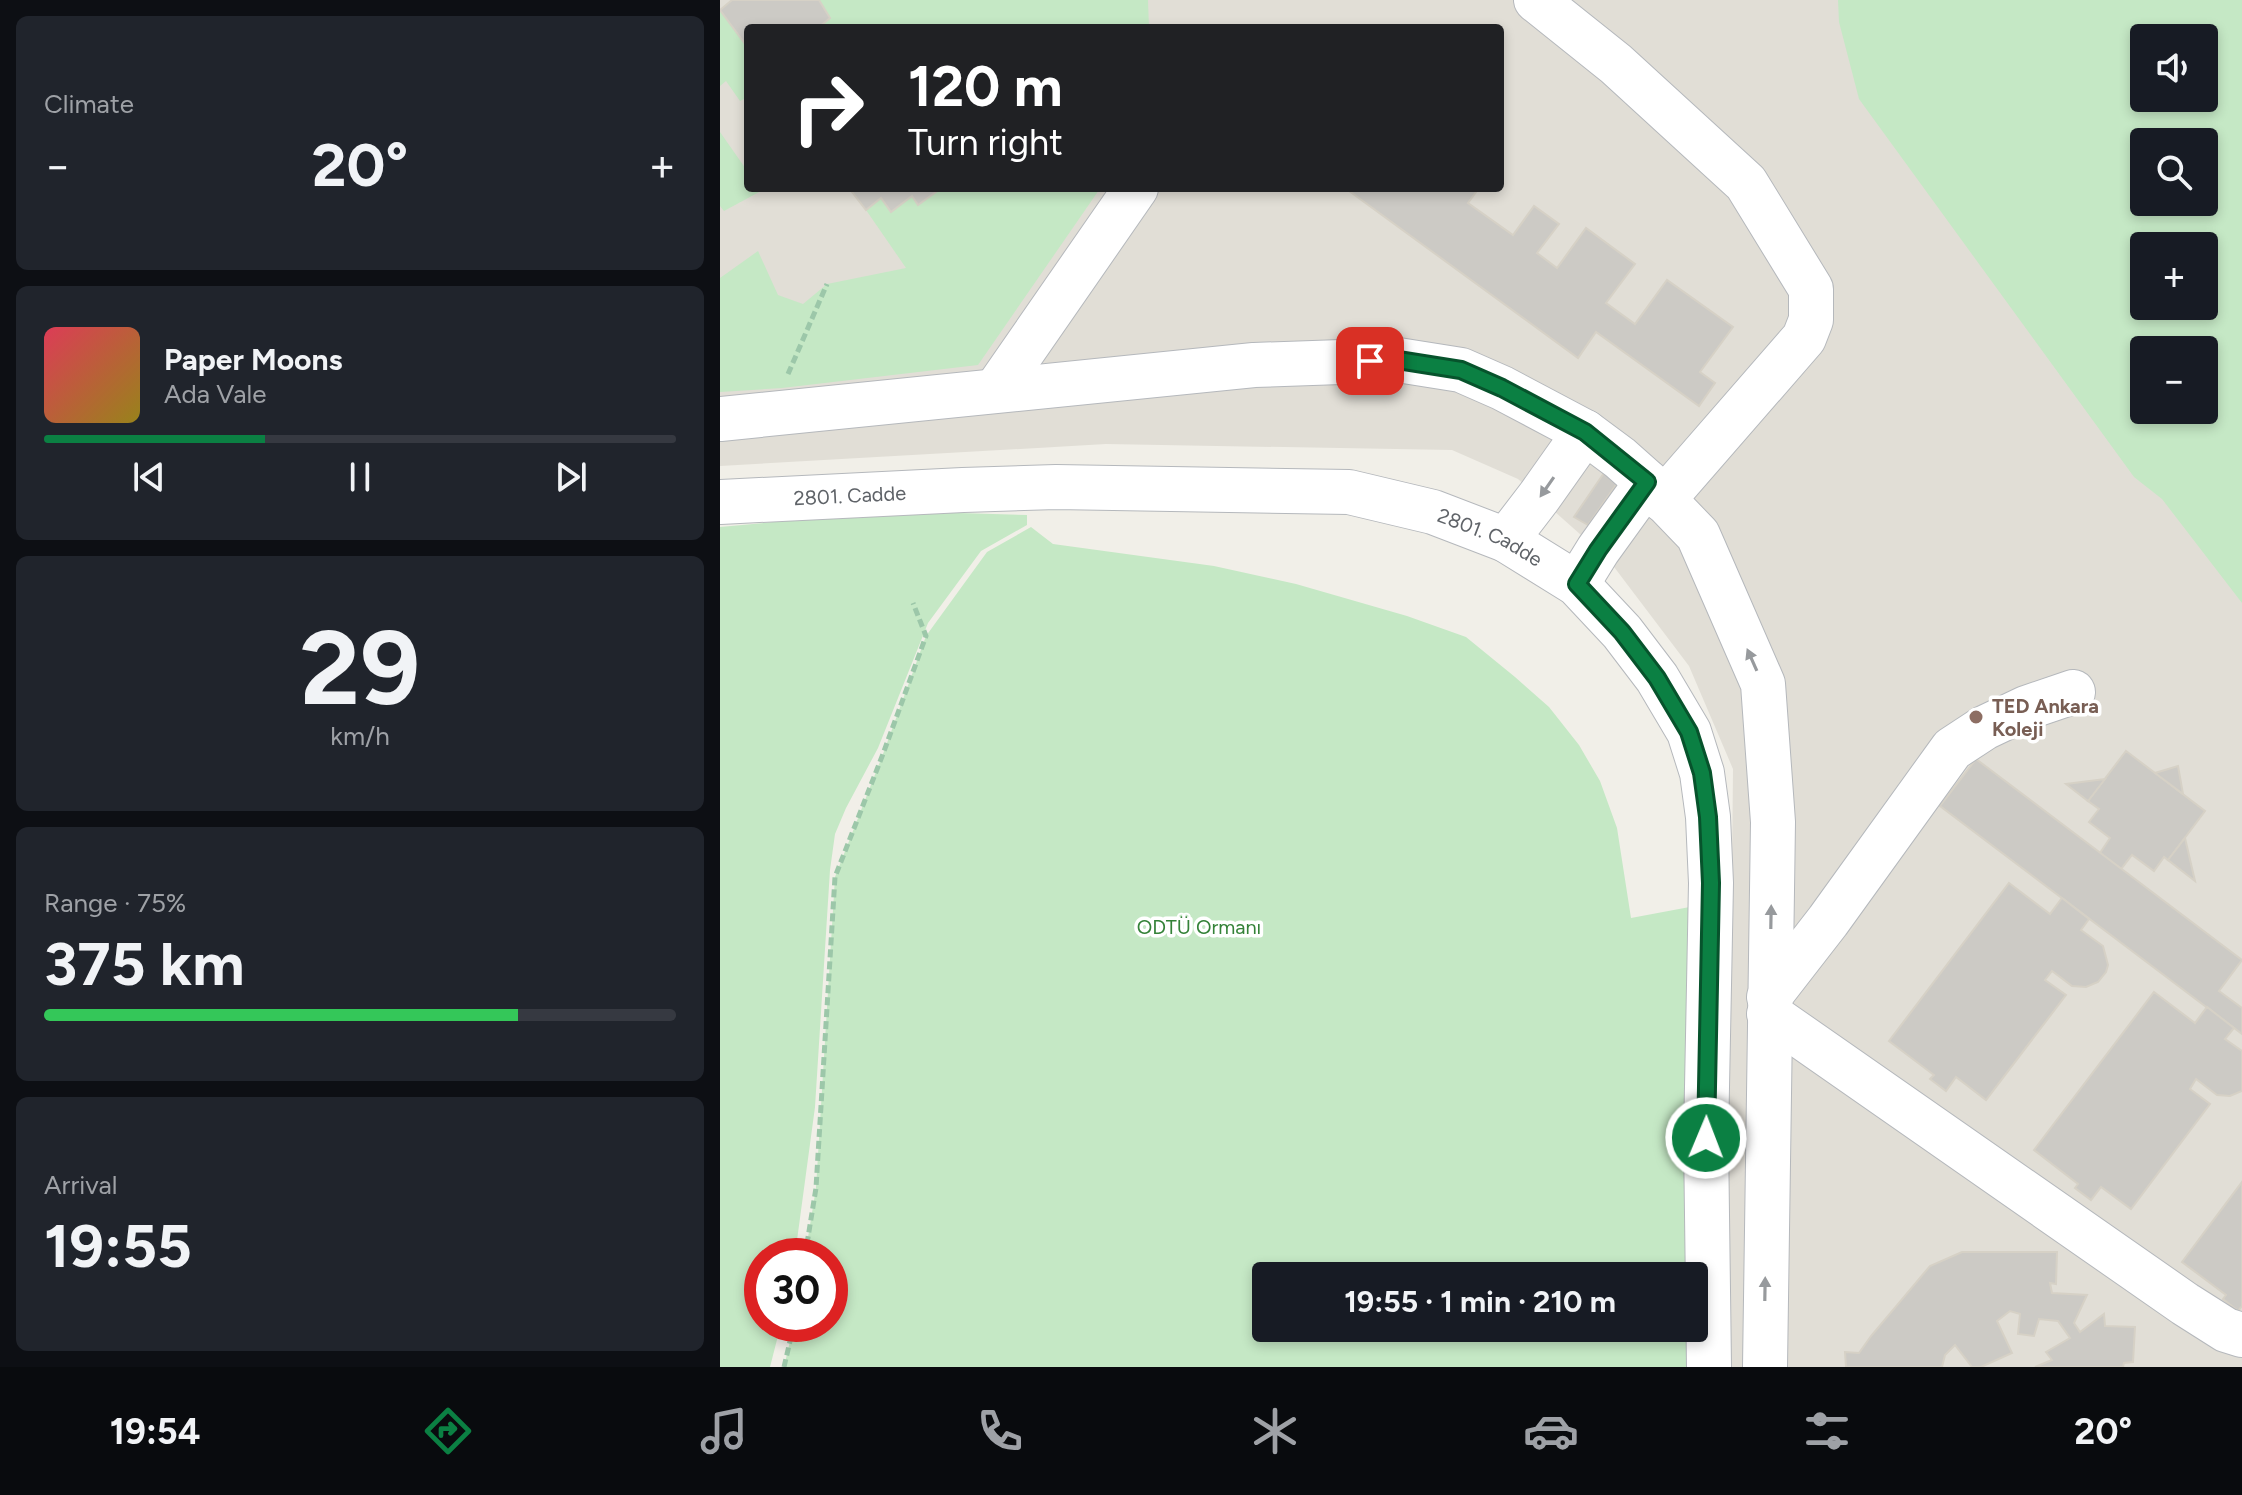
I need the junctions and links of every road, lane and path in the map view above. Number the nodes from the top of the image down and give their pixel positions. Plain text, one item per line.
1 (1536, 0) edge
2 (1133, 192) edge
3 (827, 284) dead end
4 (996, 390) junction
5 (769, 414) junction
6 (720, 419) edge
7 (1585, 432) junction
8 (1655, 491) junction
9 (720, 502) edge
10 (1506, 540) junction
11 (1577, 584) junction
12 (913, 603) dead end
13 (2073, 692) dead end
14 (1769, 1005) junction
15 (808, 1238) edge
16 (2242, 1335) edge
17 (790, 1342) edge
18 (784, 1367) edge
19 (1709, 1367) edge
20 (1765, 1367) edge

1 - 8 street
2 - 4 street
3 - 5 path
4 - 5 street
4 - 7 street
5 - 6 street
7 - 8 street
7 -> 10 street
8 - 11 street
14 -> 8 street
9 - 10 street, 2801. Cadde
10 - 11 street, 2801. Cadde
11 - 19 street, 2801. Cadde
12 - 15 path
13 - 14 street
14 - 16 street
20 -> 14 street
17 - 18 path

